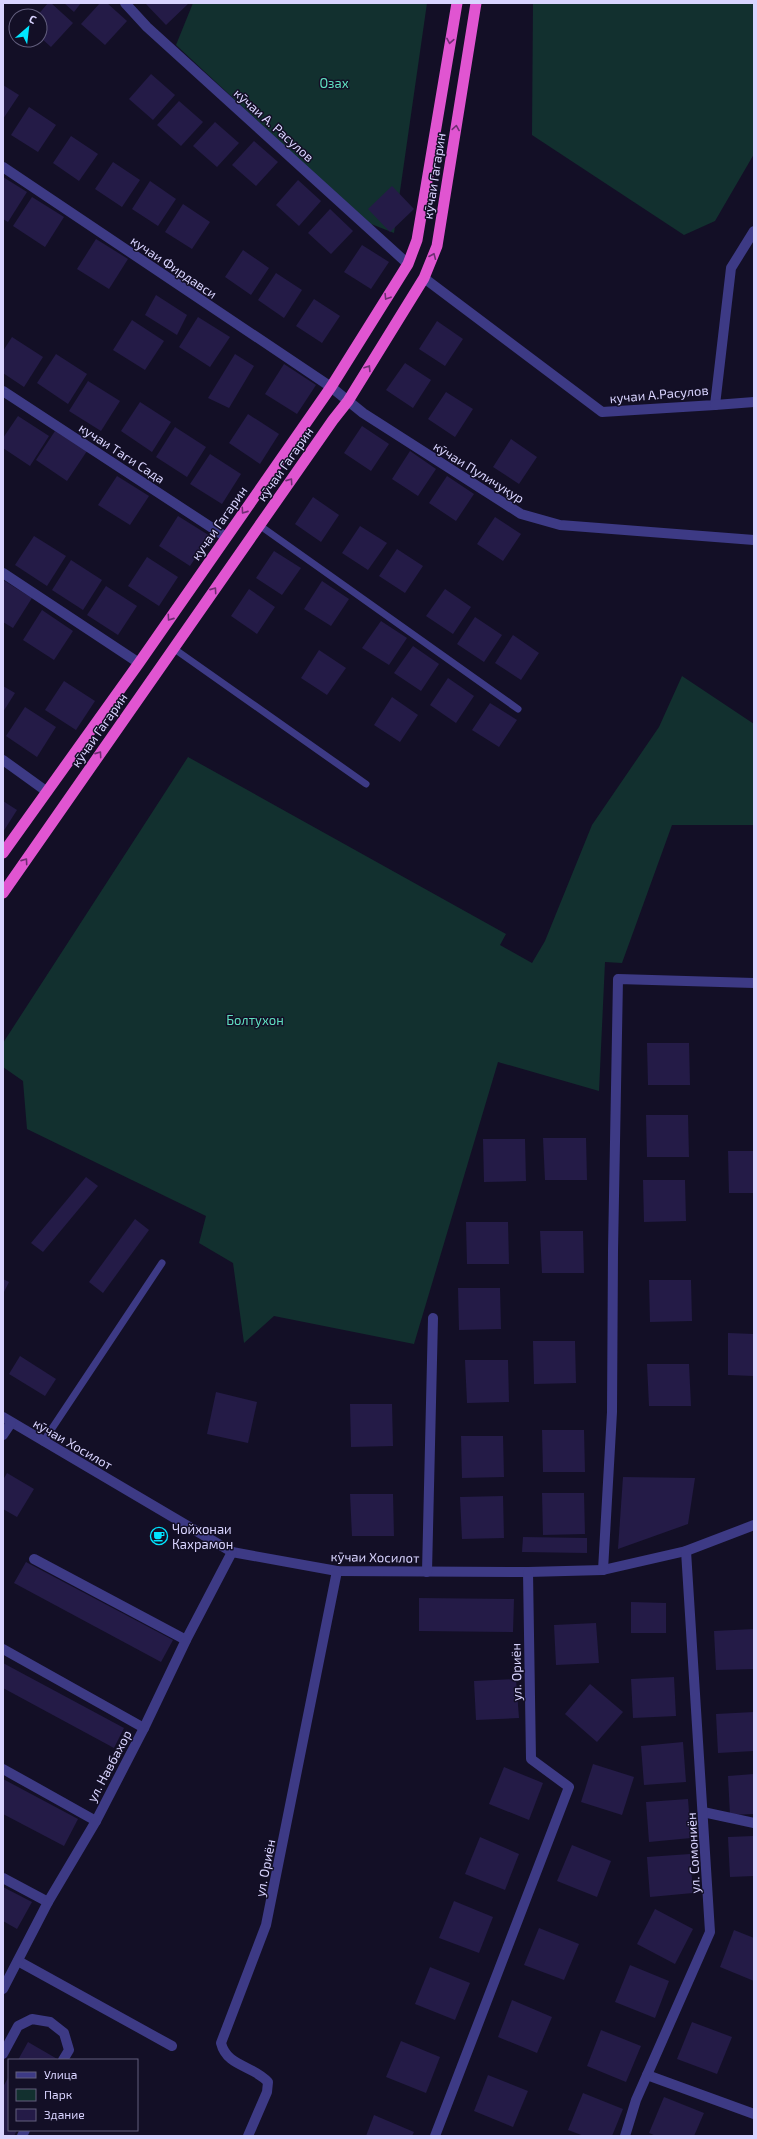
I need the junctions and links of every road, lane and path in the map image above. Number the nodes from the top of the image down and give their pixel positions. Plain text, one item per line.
1 (125, 3) edge
2 (457, 3) edge
3 (476, 3) edge
4 (3, 167) edge
5 (754, 231) edge
6 (408, 264) junction
7 (424, 278) junction
8 (331, 387) junction
9 (3, 391) edge
10 (348, 401) junction
11 (754, 402) edge
12 (715, 405) junction
13 (259, 525) junction
14 (226, 537) junction
15 (754, 540) edge
16 (3, 573) edge
17 (173, 648) junction
18 (139, 663) junction
19 (518, 709) dead end
20 (3, 760) edge
21 (366, 784) dead end
22 (46, 791) junction
23 (3, 853) edge
24 (3, 893) edge
25 (754, 983) edge
26 (162, 1263) dead end
27 (433, 1318) dead end
28 (7, 1420) edge
29 (3, 1435) edge
30 (44, 1442) junction
31 (754, 1524) edge
32 (686, 1551) junction
33 (232, 1552) junction
34 (34, 1559) dead end
35 (603, 1570) junction
36 (336, 1572) junction
37 (427, 1572) junction
38 (528, 1572) junction
39 (186, 1640) junction
40 (3, 1650) edge
41 (144, 1728) junction
42 (3, 1769) edge
43 (703, 1812) junction
44 (96, 1821) junction
45 (754, 1824) edge
46 (3, 1878) edge
47 (48, 1902) junction
48 (18, 1962) junction
49 (3, 1987) edge
50 (172, 2046) dead end
51 (3, 2052) edge
52 (64, 2059) edge
53 (647, 2075) junction
54 (754, 2114) edge
55 (248, 2136) edge
56 (434, 2136) edge
57 (625, 2136) edge

1 - 6 street, кӯчаи А. Расулов
2 -> 6 highway, кӯчаи Гагарин
7 -> 3 highway, кӯчаи Гагарин
4 - 8 street, кучаи Фирдавси
5 - 12 street, кучаи А.Расулов
6 -> 8 highway, кучаи Гагарин
10 -> 7 highway, кӯчаи Гагарин
7 - 12 street, кучаи А.Расулов
8 - 10 street, кучаи Фирдавси
8 -> 14 highway, кучаи Гагарин
9 - 14 street, кучаи Таги Сада
13 -> 10 highway, кӯчаи Гагарин
10 - 15 street, кӯчаи Пуличуқур
11 - 12 street
17 -> 13 highway, кӯчаи Гагарин
13 - 19 lane
14 -> 18 highway, кучаи Гагарин
16 - 18 street
17 - 21 lane
24 -> 17 highway, кӯчаи Гагарин
18 - 22 highway, кучаи Гагарин
20 - 22 street
22 - 23 highway
25 - 35 street
26 - 30 lane
27 - 37 street
28 - 29 street
28 - 30 street, кӯчаи Хосилот
30 - 33 street, кӯчаи Хосилот
31 - 32 street, кӯчаи Хосилот
32 - 35 street, кӯчаи Хосилот
32 - 43 street, ул. Сомониён
33 - 36 street, кӯчаи Хосилот
33 - 39 street, ул. Навбахор
34 - 39 street
35 - 38 street, кӯчаи Хосилот
36 - 37 street, кӯчаи Хосилот
36 - 55 street, ул. Ориён
37 - 38 street, кӯчаи Хосилот
38 - 56 street, ул. Ориён
39 - 41 street, ул. Навбахор
40 - 41 street
41 - 44 street, ул. Навбахор
42 - 44 street
43 - 45 street
43 - 53 street, ул. Сомониён
44 - 47 street, ул. Навбахор
46 - 47 street
47 - 48 street, ул. Навбахор
48 - 49 street, ул. Навбахор
48 - 50 street
51 - 52 street
53 - 54 street
53 - 57 street, ул. Сомониён

